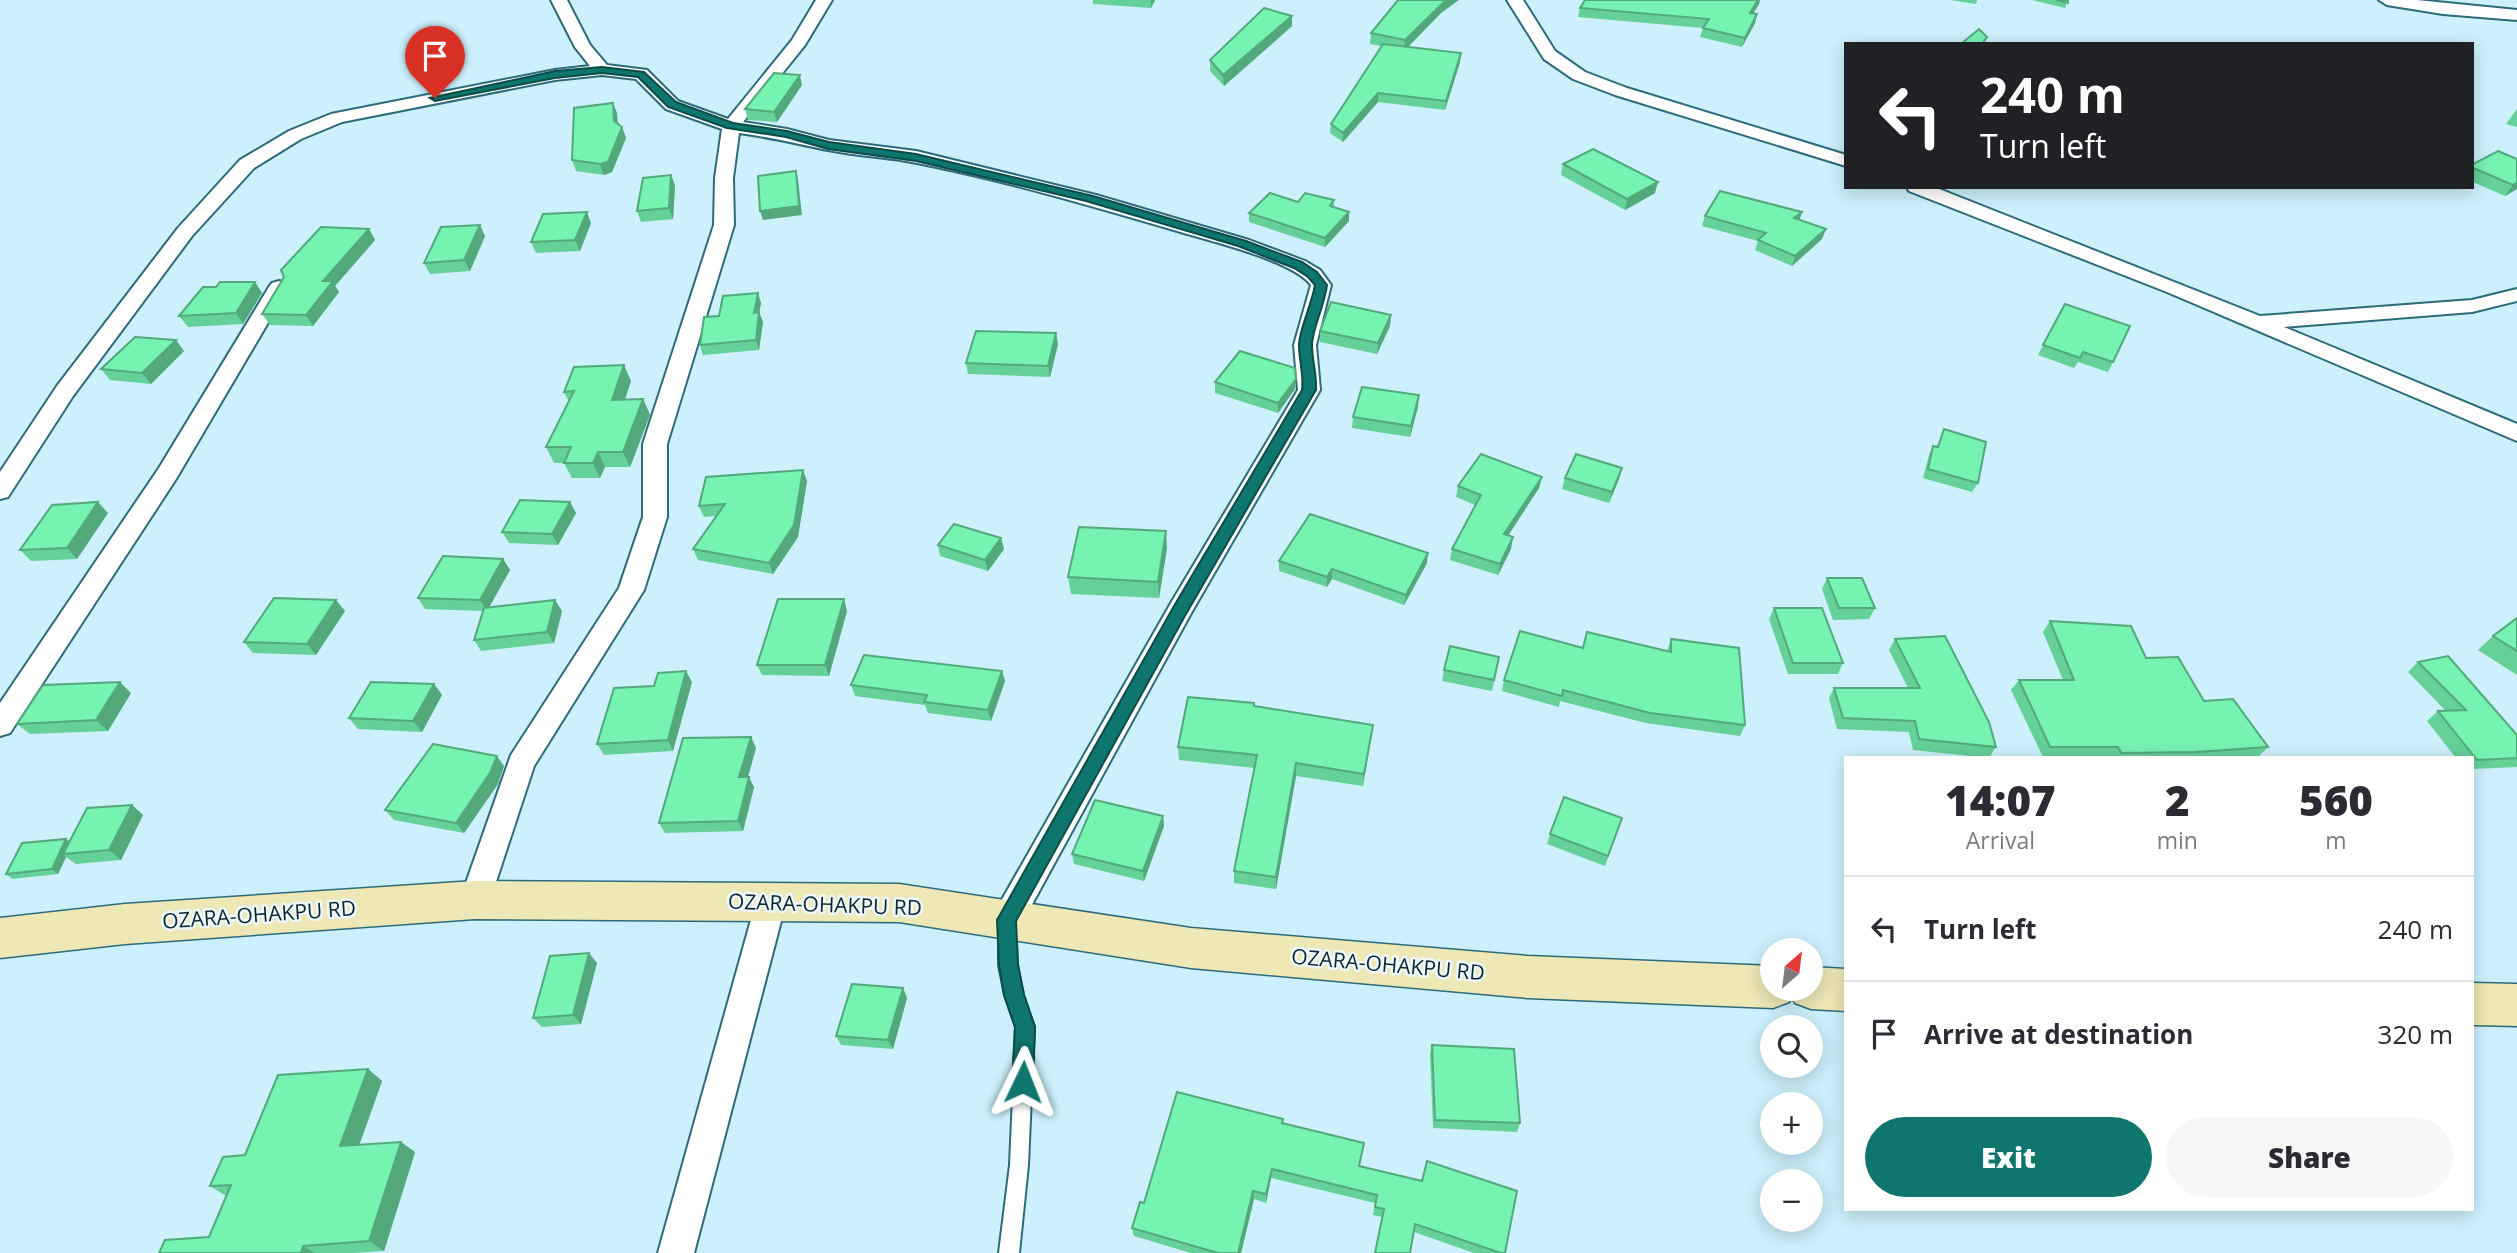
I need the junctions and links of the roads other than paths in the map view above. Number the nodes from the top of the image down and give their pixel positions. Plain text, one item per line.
1 (559, 0) edge
2 (824, 0) edge
3 (1515, 0) edge
4 (2387, 0) edge
5 (2517, 15) edge
6 (602, 70) junction
7 (731, 126) junction
8 (1844, 160) edge
9 (1921, 189) edge
10 (279, 287) edge
11 (2517, 295) edge
12 (2258, 323) junction
13 (2517, 433) edge
14 (0, 491) edge
15 (0, 725) edge
16 (475, 900) junction
17 (771, 902) junction
18 (1007, 920) junction
19 (0, 939) edge
20 (1760, 986) edge
21 (1824, 989) edge
22 (1844, 990) edge
23 (2474, 1004) edge
24 (2517, 1005) edge
25 (676, 1253) edge
26 (1009, 1253) edge

1 - 6 street
2 - 7 street
3 - 8 street
4 - 5 street
6 - 7 street
6 - 14 street
7 - 16 street
7 - 18 street
9 - 12 street
10 - 15 street
11 - 12 street
12 - 13 street
16 - 17 main road, OZARA-OHAKPU RD
16 - 19 main road, OZARA-OHAKPU RD
17 - 18 main road, OZARA-OHAKPU RD
17 - 25 street
18 - 20 main road, OZARA-OHAKPU RD
18 - 26 lane
21 - 22 main road
23 - 24 main road

